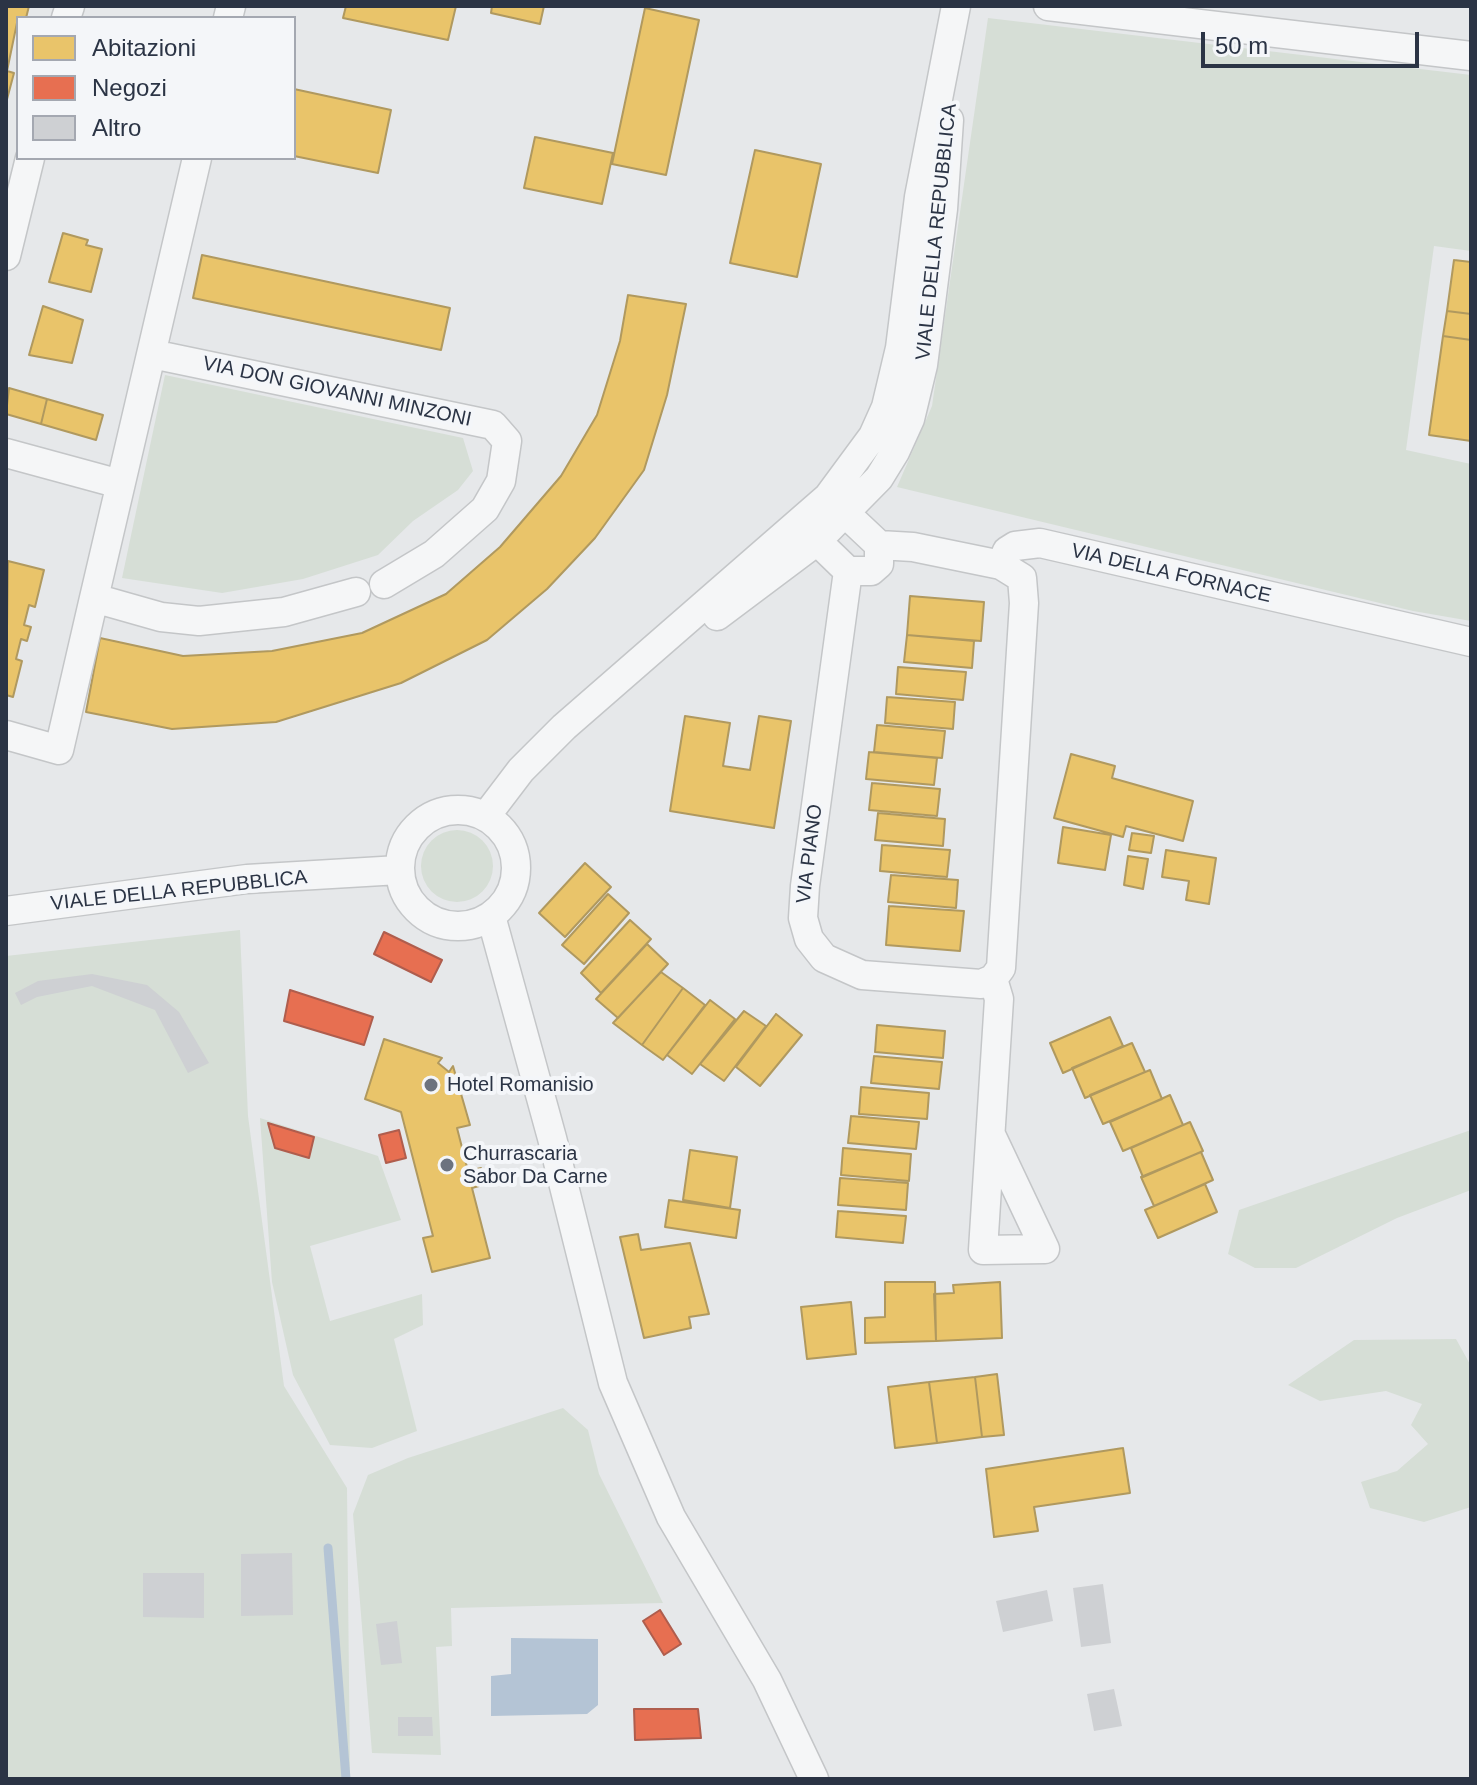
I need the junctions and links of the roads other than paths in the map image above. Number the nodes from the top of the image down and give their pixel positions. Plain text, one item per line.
1 (957, 6) edge
2 (1048, 6) edge
3 (1146, 12) edge
4 (1471, 56) edge
5 (29, 160) edge
6 (197, 160) edge
7 (14, 187) edge
8 (6, 256) edge
9 (152, 354) junction
10 (6, 453) edge
11 (120, 484) junction
12 (837, 505) junction
13 (817, 541) junction
14 (879, 545) junction
15 (1001, 565) junction
16 (848, 571) junction
17 (94, 598) junction
18 (1471, 642) edge
19 (564, 727) junction
20 (6, 735) edge
21 (486, 816) junction
22 (399, 870) junction
23 (6, 911) edge
24 (491, 916) junction
25 (993, 979) junction
26 (992, 1137) dead end
27 (814, 1779) edge

1 - 12 street, VIALE DELLA REPUBBLICA
2 - 3 street
3 - 4 street
5 - 7 street
6 - 9 street
7 - 8 street
9 - 11 street
9 - 17 street, VIA DON GIOVANNI MINZONI
10 - 11 street
11 - 17 street
12 - 13 street
12 - 14 street
12 - 19 street, VIALE DELLA REPUBBLICA
13 - 16 street
13 - 19 street, VIALE DELLA REPUBBLICA
14 - 15 street
14 - 16 street
15 - 18 street, VIA DELLA FORNACE
15 - 25 street
16 - 25 street, VIA PIANO
17 - 20 street
19 - 21 street, VIALE DELLA REPUBBLICA
21 - 22 street
21 - 24 street
22 - 23 street, VIALE DELLA REPUBBLICA
22 - 24 street
24 - 27 street
25 - 26 street

